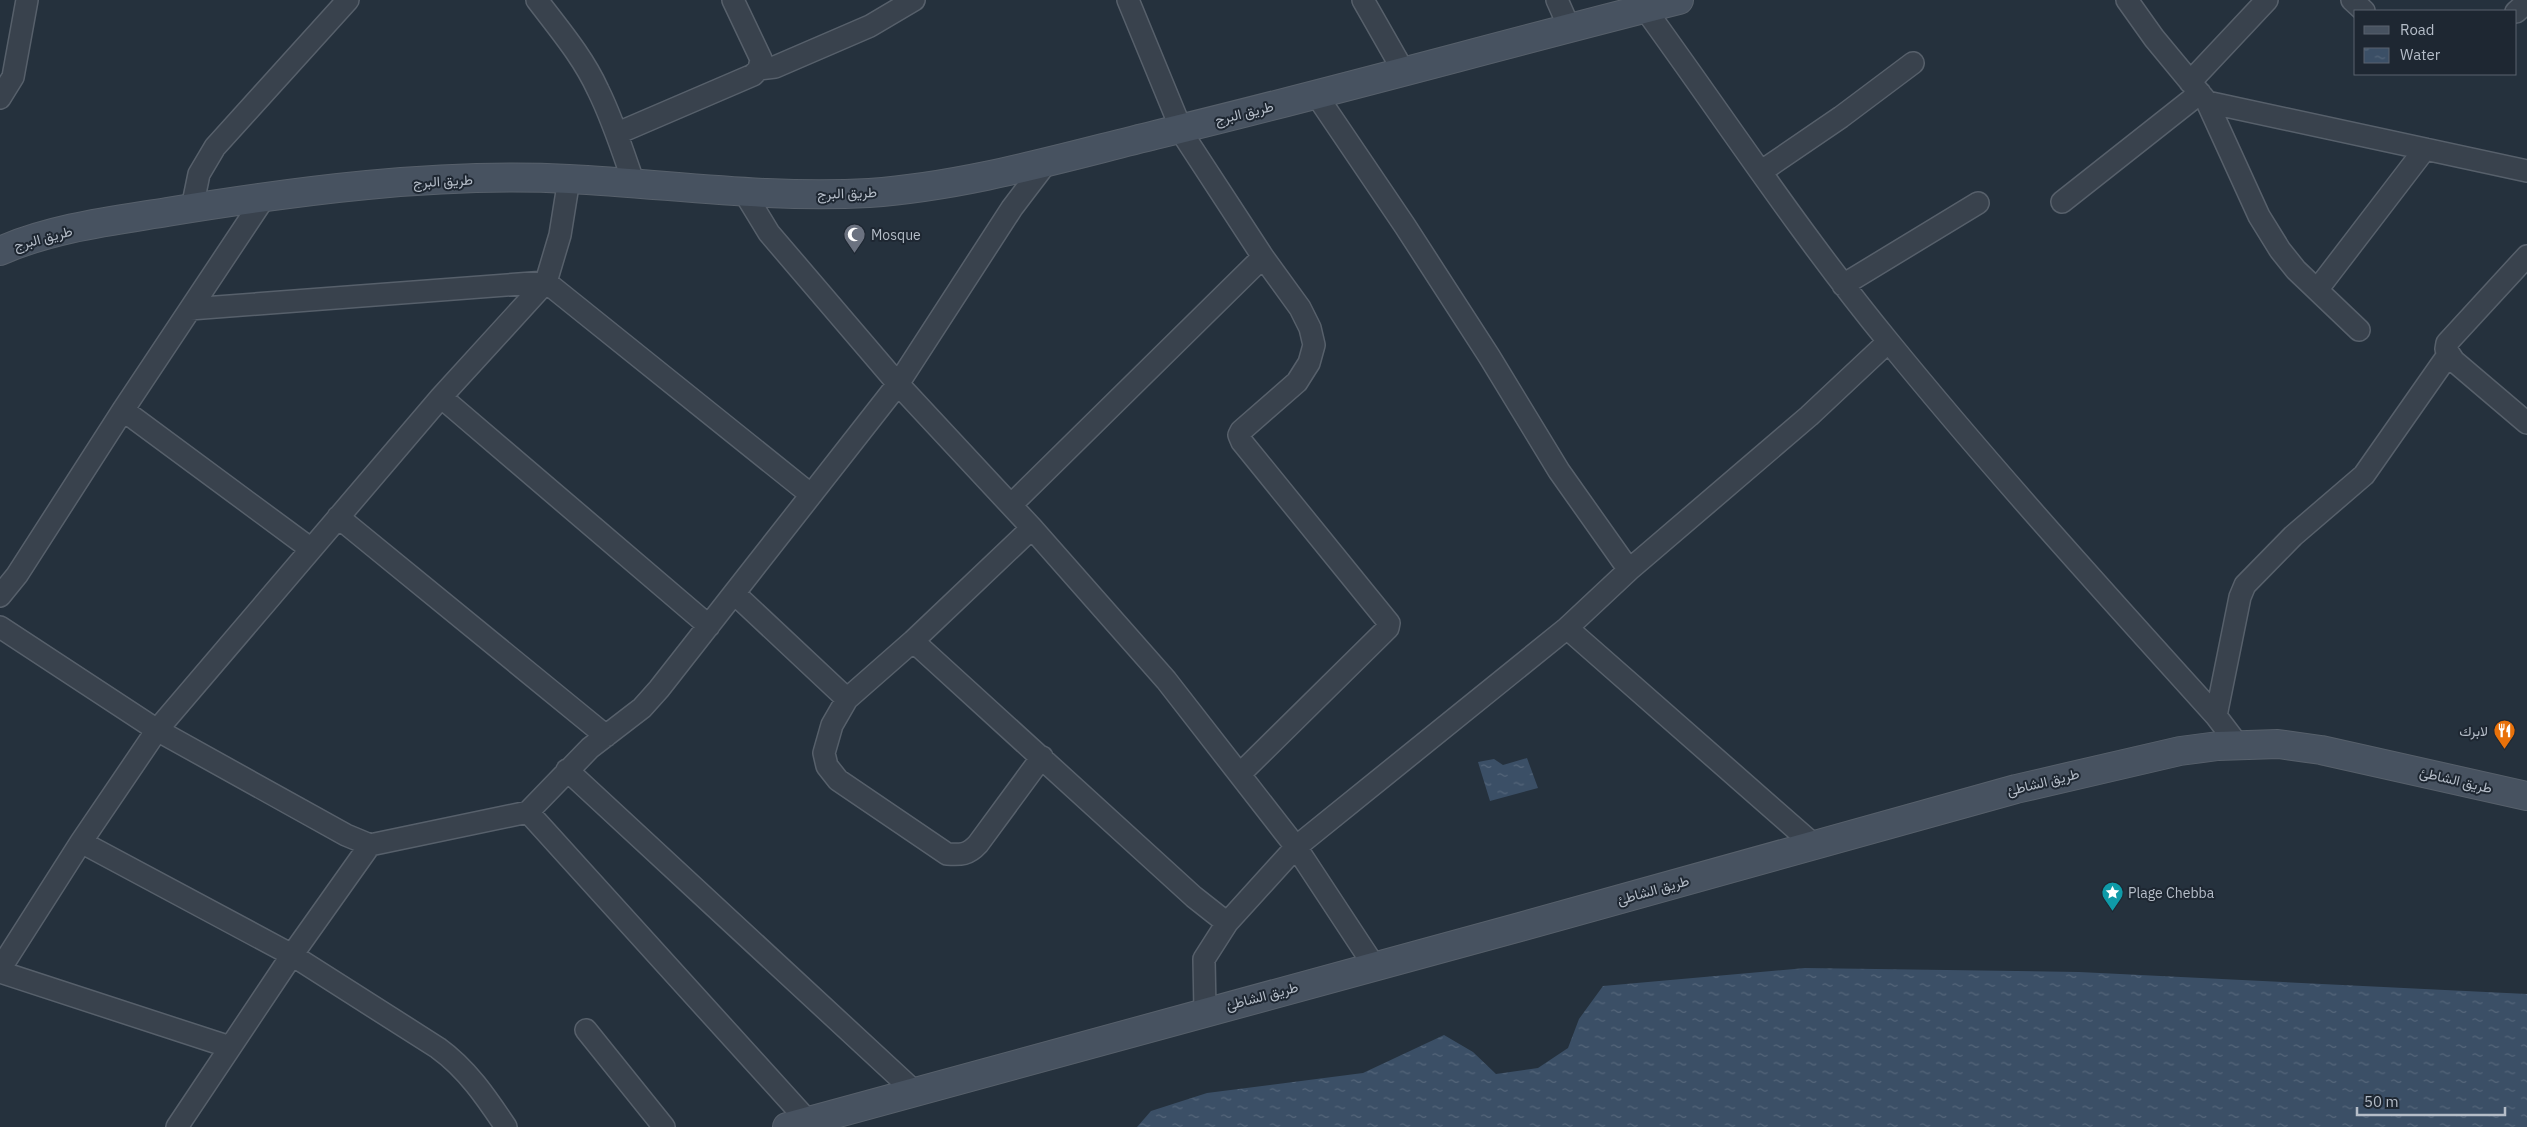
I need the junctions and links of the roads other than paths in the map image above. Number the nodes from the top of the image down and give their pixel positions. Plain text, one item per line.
1 (27, 0) edge
2 (348, 0) edge
3 (537, 0) edge
4 (733, 0) edge
5 (914, 0) edge
6 (1128, 0) edge
7 (1363, 0) edge
8 (1557, 0) edge
9 (1679, 0) edge
10 (2127, 0) edge
11 (2267, 0) edge
12 (2352, 0) edge
13 (2527, 2) edge
14 (1645, 9) junction
15 (2363, 10) edge
16 (2517, 11) edge
17 (1569, 27) junction
18 (1912, 63) dead end
19 (759, 69) junction
20 (1404, 72) junction
21 (2199, 92) junction
22 (1317, 96) junction
23 (0, 98) edge
24 (1181, 129) junction
25 (618, 133) junction
26 (2425, 149) junction
27 (1047, 162) junction
28 (1762, 171) junction
29 (2526, 174) edge
30 (569, 179) junction
31 (634, 184) junction
32 (744, 192) junction
33 (264, 198) junction
34 (2062, 202) dead end
35 (1978, 203) dead end
36 (192, 208) junction
37 (4, 252) edge
38 (2527, 256) edge
39 (1263, 257) junction
40 (546, 282) junction
41 (1843, 285) junction
42 (2317, 290) junction
43 (190, 309) junction
44 (2358, 330) dead end
45 (1888, 342) junction
46 (2448, 354) junction
47 (898, 384) junction
48 (440, 397) junction
49 (122, 410) junction
50 (2527, 423) edge
51 (810, 494) junction
52 (1011, 505) junction
53 (338, 517) junction
54 (1032, 528) junction
55 (311, 549) junction
56 (1629, 570) junction
57 (735, 594) junction
58 (0, 596) edge
59 (709, 626) junction
60 (0, 627) edge
61 (1567, 628) junction
62 (913, 640) junction
63 (847, 699) junction
64 (2216, 716) junction
65 (156, 730) junction
66 (606, 736) junction
67 (2238, 745) junction
68 (1042, 757) junction
69 (566, 770) junction
70 (1240, 774) junction
71 (2527, 796) edge
72 (528, 812) junction
73 (81, 842) junction
74 (370, 845) junction
75 (1814, 845) junction
76 (1296, 847) junction
77 (1227, 923) junction
78 (292, 955) junction
79 (1375, 967) junction
80 (0, 970) edge
81 (1205, 1011) junction
82 (586, 1030) dead end
83 (230, 1047) junction
84 (915, 1092) junction
85 (797, 1124) edge
86 (176, 1127) edge
87 (506, 1127) edge
88 (664, 1127) edge

1 - 23 street
2 - 36 street
3 - 25 street
4 - 19 street
5 - 19 street
6 - 24 street
7 - 20 street
8 - 17 street
9 - 14 main road, طريق البرج
10 - 21 street
11 - 21 street
12 - 15 street
13 - 16 street
14 - 17 main road, طريق البرج
14 - 28 street
17 - 20 main road, طريق البرج
18 - 28 street
19 - 25 street
20 - 22 main road, طريق البرج
21 - 26 street
21 - 34 street
21 - 42 street
22 - 24 main road, طريق البرج
22 - 56 street
24 - 27 main road, طريق البرج
24 - 39 street
25 - 31 street
26 - 29 street
26 - 42 street
27 - 32 main road, طريق البرج
27 - 47 street
28 - 41 street
30 - 31 main road, طريق البرج
30 - 33 main road, طريق البرج
30 - 40 street
31 - 32 main road, طريق البرج
32 - 47 street
33 - 36 main road, طريق البرج
33 - 43 street
35 - 41 street
36 - 37 main road, طريق البرج
38 - 46 street
39 - 52 street
39 - 70 street
40 - 43 street
40 - 48 street
40 - 51 street
41 - 45 street
42 - 44 street
43 - 49 street
45 - 56 street
45 - 64 street
46 - 50 street
46 - 64 street
47 - 51 street
47 - 52 street
48 - 53 street
48 - 59 street
49 - 55 street
49 - 58 street
51 - 57 street
52 - 54 street
53 - 55 street
53 - 66 street
54 - 62 street
54 - 70 street
55 - 65 street
56 - 61 street
57 - 59 street
57 - 63 street
59 - 66 street
60 - 65 street
61 - 75 street
61 - 76 street
62 - 63 street
62 - 68 street
63 - 68 street
64 - 67 street
65 - 73 street
65 - 74 street
66 - 69 street
67 - 71 main road, طريق الشاطئ
67 - 75 main road, طريق الشاطئ
68 - 77 street
69 - 72 street
69 - 84 street
70 - 76 street
72 - 74 street
72 - 85 street
73 - 78 street
73 - 80 street
74 - 78 street
75 - 79 main road, طريق الشاطئ
76 - 77 street
76 - 79 street
77 - 81 street
78 - 83 street
78 - 87 street
79 - 81 main road, طريق الشاطئ
80 - 83 street
81 - 84 main road, طريق الشاطئ
82 - 88 street
83 - 86 street
84 - 85 main road, طريق الشاطئ

